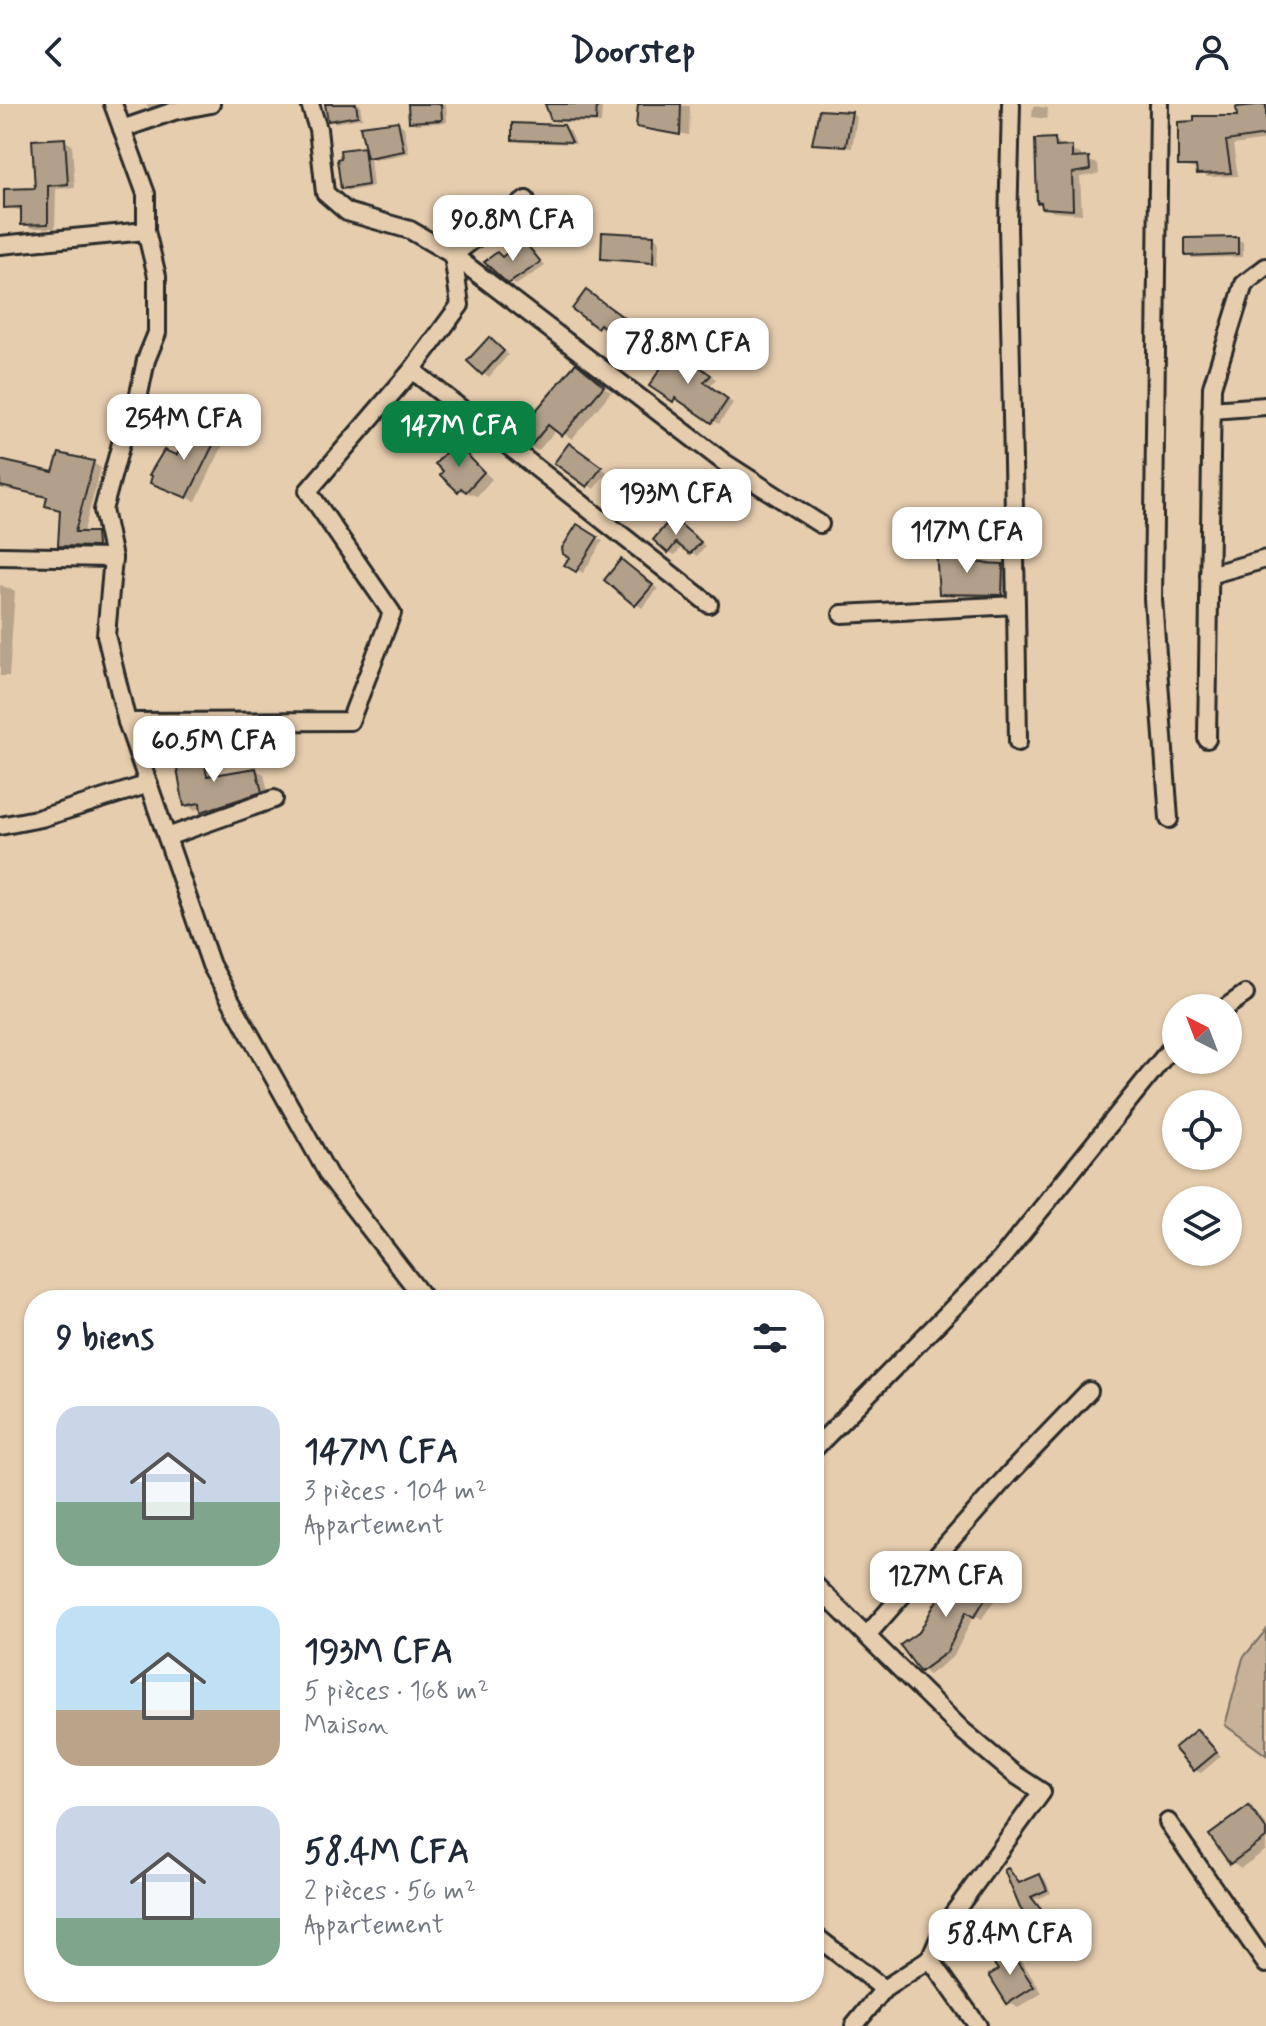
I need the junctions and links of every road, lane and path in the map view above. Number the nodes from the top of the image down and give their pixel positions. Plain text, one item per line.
1 (113, 104) edge
2 (211, 104) edge
3 (310, 104) edge
4 (1011, 104) edge
5 (1159, 104) edge
6 (122, 129) junction
7 (526, 200) dead end
8 (146, 231) junction
9 (0, 245) edge
10 (453, 255) junction
11 (1266, 267) edge
12 (412, 370) junction
13 (1266, 406) edge
14 (1211, 410) junction
15 (820, 524) dead end
16 (0, 556) edge
17 (113, 558) junction
18 (1266, 559) edge
19 (1209, 575) junction
20 (709, 604) dead end
21 (1016, 605) junction
22 (842, 614) dead end
23 (127, 722) junction
24 (1207, 739) dead end
25 (1018, 742) dead end
26 (149, 784) junction
27 (274, 799) dead end
28 (1169, 819) dead end
29 (0, 826) edge
30 (167, 837) junction
31 (1245, 994) dead end
32 (1242, 996) edge
33 (1162, 1059) edge
34 (417, 1290) edge
35 (1089, 1391) dead end
36 (824, 1439) edge
37 (824, 1595) edge
38 (868, 1634) junction
39 (1168, 1822) dead end
40 (824, 1943) edge
41 (930, 1959) junction
42 (1266, 1964) edge
43 (884, 1989) junction
44 (854, 2026) edge
45 (978, 2026) edge

1 - 6 street
2 - 6 street
3 - 10 street
4 - 21 street
5 - 28 street
6 - 8 street
7 - 10 street
8 - 9 street
8 - 17 street
10 - 12 street
10 - 15 street
11 - 14 street
12 - 20 street
12 - 23 street
13 - 14 street
14 - 19 street
16 - 17 street
17 - 23 street
18 - 19 street
19 - 24 street
21 - 22 street
21 - 25 street
23 - 26 street
26 - 29 street
26 - 30 street
27 - 30 street
30 - 34 street
31 - 32 street
33 - 36 street
35 - 38 street
37 - 38 street
38 - 41 street
39 - 42 street
40 - 43 street
41 - 43 street
41 - 45 street
43 - 44 street

